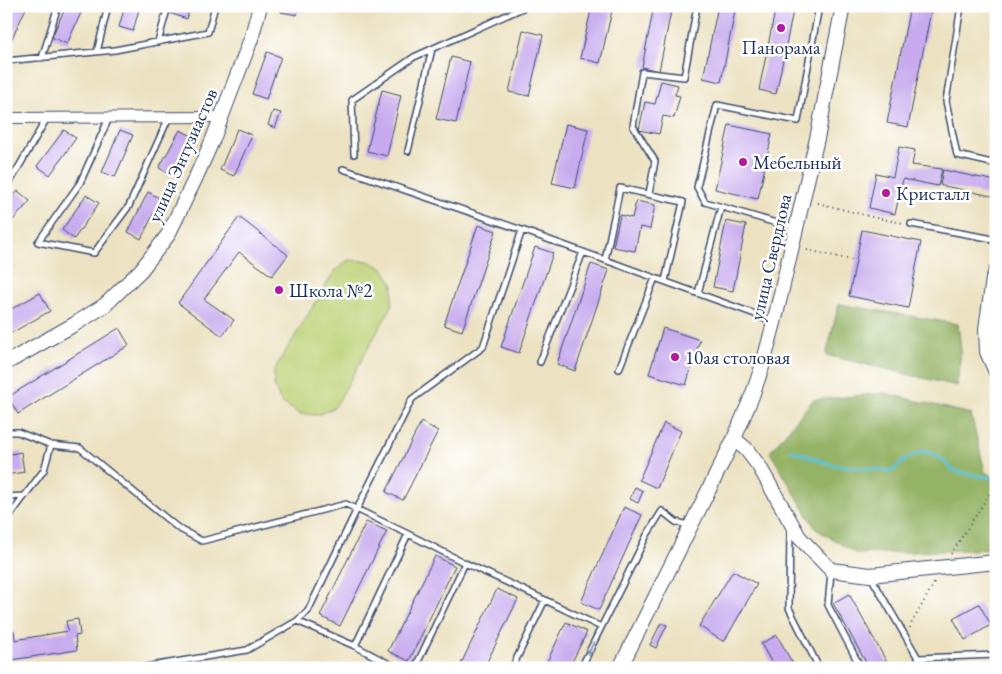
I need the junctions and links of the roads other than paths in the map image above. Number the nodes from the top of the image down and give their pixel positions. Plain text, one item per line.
1 (58, 6) edge
2 (108, 6) edge
3 (168, 6) edge
4 (215, 6) edge
5 (260, 6) edge
6 (527, 6) edge
7 (697, 6) edge
8 (820, 6) edge
9 (843, 6) edge
10 (961, 6) edge
11 (158, 42) junction
12 (432, 49) junction
13 (96, 52) junction
14 (42, 58) junction
15 (6, 61) edge
16 (221, 116) junction
17 (110, 117) junction
18 (169, 117) junction
19 (6, 118) edge
20 (47, 118) junction
21 (408, 151) dead end
22 (354, 154) dead end
23 (996, 164) edge
24 (344, 169) dead end
25 (6, 188) edge
26 (649, 194) junction
27 (721, 207) junction
28 (911, 224) road end
29 (798, 226) junction
30 (522, 230) junction
31 (996, 242) edge
32 (584, 252) junction
33 (605, 260) junction
34 (996, 271) edge
35 (656, 278) junction
36 (665, 281) junction
37 (698, 293) junction
38 (776, 319) junction
39 (540, 362) dead end
40 (6, 364) edge
41 (619, 369) dead end
42 (996, 372) edge
43 (6, 432) edge
44 (734, 439) junction
45 (51, 445) junction
46 (24, 496) junction
47 (6, 498) edge
48 (357, 509) junction
49 (6, 521) edge
50 (790, 523) junction
51 (691, 526) junction
52 (408, 534) junction
53 (996, 562) edge
54 (465, 563) junction
55 (831, 570) junction
56 (870, 575) junction
57 (545, 600) junction
58 (297, 621) junction
59 (601, 627) junction
60 (355, 646) junction
61 (996, 655) edge
62 (149, 667) edge
63 (139, 668) edge
64 (397, 668) edge
65 (415, 668) edge
66 (512, 668) edge
67 (581, 668) edge
68 (620, 668) edge
69 (819, 668) edge
70 (862, 668) edge

1 - 14 lane
2 - 13 lane
3 - 11 lane
4 - 11 lane
5 - 16 street, улица Энтузиастов
6 - 12 lane
7 - 26 lane
8 - 27 lane
9 - 29 street, улица Свердлова
10 - 23 lane
11 - 13 lane
12 - 21 lane
12 - 22 lane
13 - 14 lane
14 - 15 lane
16 - 18 street
16 - 40 street, улица Энтузиастов
17 - 18 street
17 - 18 lane
17 - 20 street
19 - 20 street
20 - 25 lane
24 - 30 lane
26 - 33 lane
26 - 36 lane
27 - 29 lane
27 - 37 lane
28 - 31 lane
29 - 38 street, улица Свердлова
30 - 32 lane
30 - 48 lane
32 - 33 lane
32 - 39 lane
33 - 35 lane
34 - 42 street
35 - 36 lane
35 - 41 lane
36 - 37 lane
37 - 38 lane
38 - 44 street, улица Свердлова
43 - 45 lane
44 - 50 street
44 - 51 street, улица Свердлова
45 - 46 lane
45 - 48 lane
46 - 47 lane
46 - 49 lane
48 - 52 lane
48 - 58 lane
50 - 55 street
50 - 69 lane
51 - 59 lane
51 - 68 street, улица Свердлова
52 - 54 lane
52 - 60 lane
53 - 56 street
54 - 57 lane
54 - 65 lane
55 - 56 street
55 - 70 lane
56 - 61 lane
57 - 59 lane
57 - 66 lane
58 - 60 lane
58 - 62 lane
59 -> 67 lane
60 - 64 lane
62 - 63 lane

